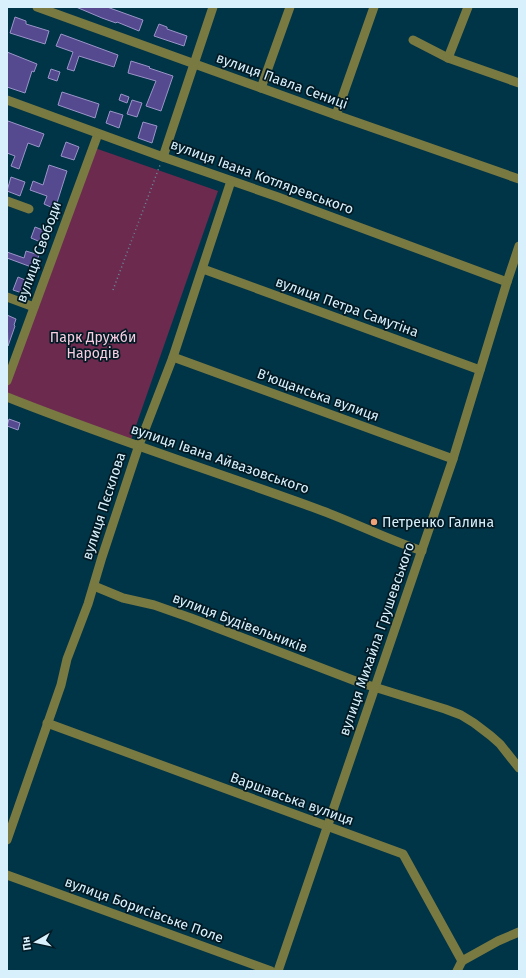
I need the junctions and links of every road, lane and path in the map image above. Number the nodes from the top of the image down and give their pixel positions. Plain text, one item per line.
1 (213, 7) edge
2 (290, 7) edge
3 (374, 7) edge
4 (468, 7) edge
5 (41, 8) edge
6 (413, 40) dead end
7 (448, 58) junction
8 (193, 64) junction
9 (519, 83) edge
10 (261, 88) junction
11 (7, 100) edge
12 (336, 115) junction
13 (98, 134) junction
14 (163, 157) junction
15 (519, 179) edge
16 (231, 181) junction
17 (7, 201) edge
18 (29, 210) dead end
19 (519, 246) edge
20 (203, 269) junction
21 (507, 282) junction
22 (113, 290) dead end
23 (7, 297) edge
24 (34, 307) junction
25 (173, 357) junction
26 (480, 370) junction
27 (7, 380) edge
28 (7, 397) edge
29 (139, 445) junction
30 (453, 459) junction
31 (422, 551) junction
32 (94, 586) junction
33 (375, 688) junction
34 (47, 723) junction
35 (519, 768) edge
36 (327, 827) junction
37 (7, 840) edge
38 (7, 875) edge
39 (519, 932) edge
40 (462, 961) junction
41 (272, 971) edge
42 (278, 971) edge
43 (457, 971) edge

1 - 8 street
2 - 10 street
3 - 12 street
4 - 7 street
5 - 8 street, вулиця Павла Сениці
6 - 7 street
7 - 9 street
8 - 10 street, вулиця Павла Сениці
8 - 14 street
10 - 12 street, вулиця Павла Сениці
11 - 13 street, вулиця Івана Котляревського
12 - 15 street, вулиця Павла Сениці
13 - 14 street, вулиця Івана Котляревського
13 - 24 street, вулиця Свободи
14 - 16 street, вулиця Івана Котляревського
14 - 22 path
16 - 20 street, вулиця Пєсклова
16 - 21 street, вулиця Івана Котляревського
17 - 18 street
19 - 21 street, вулиця Михайла Грушевського
20 - 25 street, вулиця Пєсклова
20 - 26 street, вулиця Петра Самутіна
21 - 26 street, вулиця Михайла Грушевського
23 - 24 street
24 - 27 street, вулиця Свободи
25 - 29 street, вулиця Пєсклова
25 - 30 street, В'ющанська вулиця
26 - 30 street, вулиця Михайла Грушевського
28 - 29 street, вулиця Івана Айвазовського
29 - 31 street, вулиця Івана Айвазовського
29 - 32 street, вулиця Пєсклова
30 - 31 street, вулиця Михайла Грушевського
31 - 33 street, вулиця Михайла Грушевського
32 - 33 street, вулиця Будівельників
32 - 34 street, вулиця Пєсклова
33 - 35 street, вулиця Будівельників
33 - 36 street, вулиця Михайла Грушевського
34 - 36 street, Варшавська вулиця
34 - 37 street, вулиця Пєсклова
36 - 40 street, Варшавська вулиця
36 - 42 street, вулиця Михайла Грушевського
38 - 41 street, вулиця Борисівське Поле
39 - 40 street
40 - 43 street

